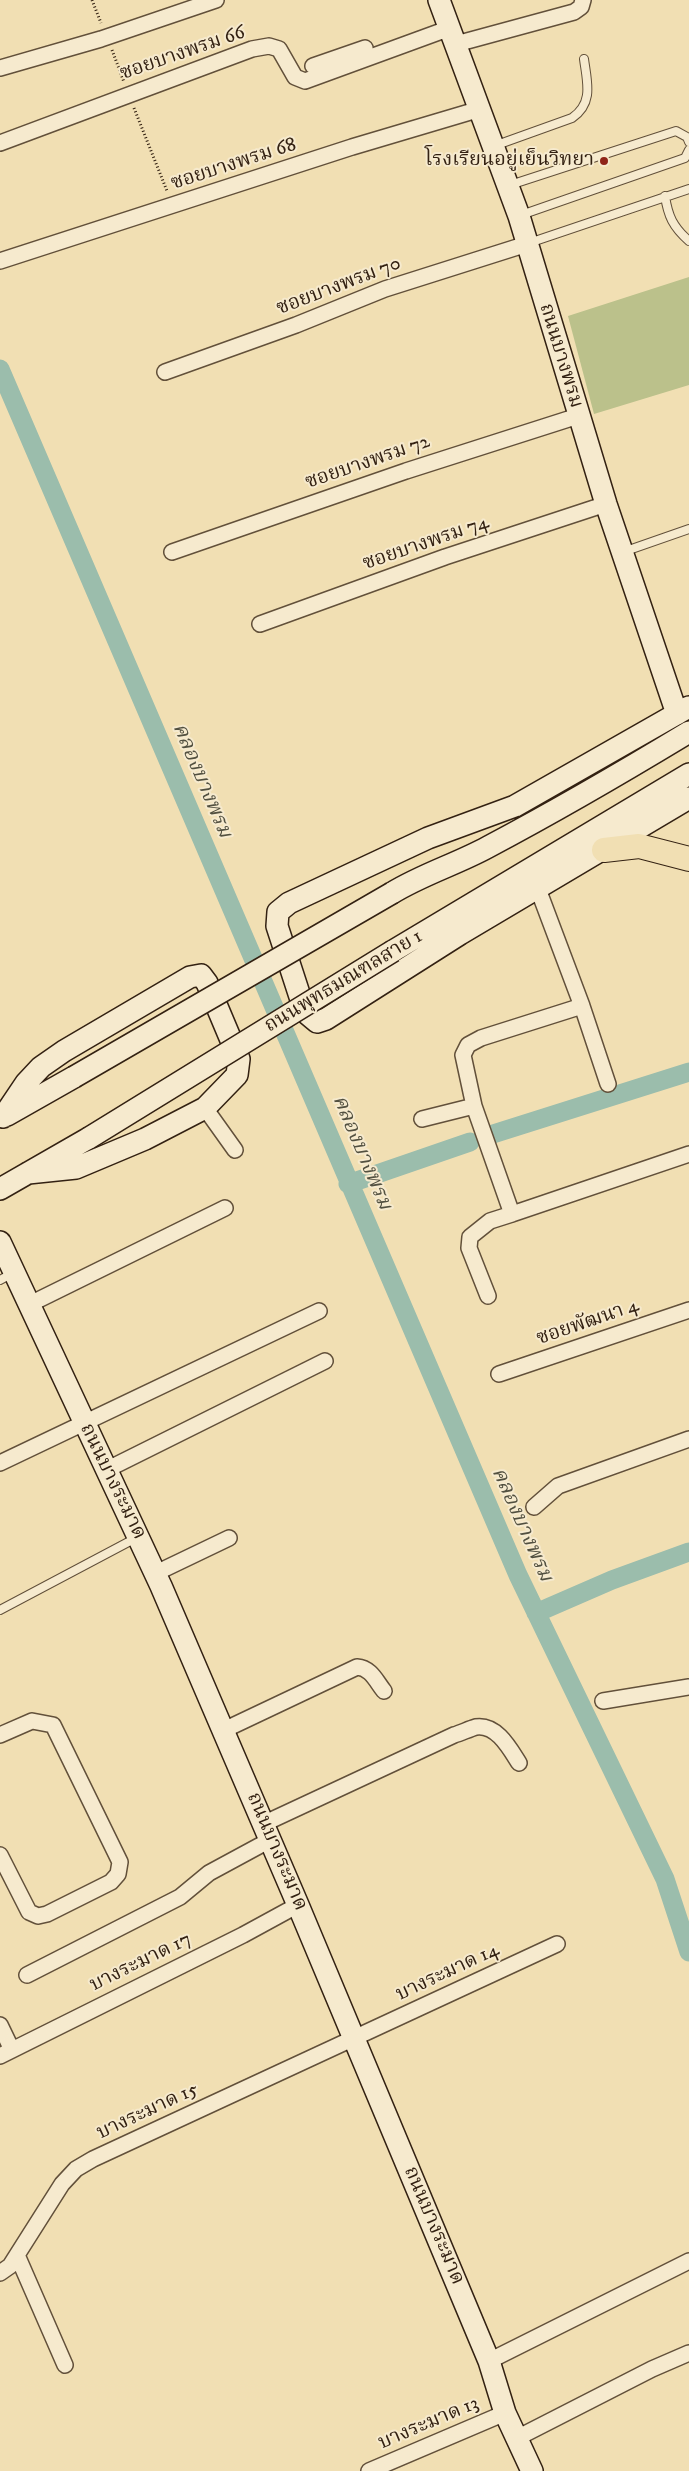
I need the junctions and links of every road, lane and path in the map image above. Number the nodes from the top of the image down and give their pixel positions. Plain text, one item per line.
1 (216, 0) edge
2 (582, 0) edge
3 (448, 22) edge
4 (584, 59) dead end
5 (314, 66) dead end
6 (0, 68) edge
7 (480, 109) junction
8 (689, 142) edge
9 (0, 143) edge
10 (494, 146) junction
11 (689, 150) edge
12 (508, 186) junction
13 (689, 188) edge
14 (665, 196) junction
15 (519, 216) junction
16 (689, 240) edge
17 (527, 244) junction
18 (0, 261) edge
19 (165, 372) dead end
20 (578, 416) junction
21 (606, 504) junction
22 (689, 529) edge
23 (172, 552) dead end
24 (622, 553) junction
25 (260, 624) dead end
26 (683, 711) edge
27 (689, 732) edge
28 (689, 774) edge
29 (689, 798) edge
30 (515, 806) junction
31 (604, 850) junction
32 (689, 859) edge
33 (565, 873) junction
34 (415, 879) junction
35 (538, 889) junction
36 (487, 896) junction
37 (582, 1006) junction
38 (608, 1084) dead end
39 (474, 1106) junction
40 (206, 1108) junction
41 (2, 1118) edge
42 (422, 1119) dead end
43 (235, 1150) dead end
44 (689, 1154) edge
45 (28, 1173) junction
46 (0, 1189) edge
47 (225, 1208) dead end
48 (512, 1214) junction
49 (0, 1242) edge
50 (7, 1276) edge
51 (488, 1296) dead end
52 (30, 1304) junction
53 (689, 1310) edge
54 (319, 1311) dead end
55 (325, 1361) dead end
56 (499, 1374) dead end
57 (83, 1423) junction
58 (689, 1439) edge
59 (0, 1464) edge
60 (106, 1470) junction
61 (534, 1507) dead end
62 (138, 1537) junction
63 (229, 1538) dead end
64 (156, 1573) junction
65 (0, 1610) edge
66 (689, 1687) edge
67 (384, 1691) dead end
68 (603, 1700) dead end
69 (224, 1730) junction
70 (0, 1735) edge
71 (519, 1763) dead end
72 (267, 1832) junction
73 (0, 1856) edge
74 (298, 1904) junction
75 (557, 1944) dead end
76 (27, 1975) dead end
77 (0, 2025) edge
78 (355, 2038) junction
79 (6, 2053) edge
80 (17, 2255) junction
81 (689, 2261) edge
82 (0, 2273) edge
83 (689, 2353) edge
84 (490, 2361) junction
85 (65, 2365) dead end
86 (505, 2413) junction
87 (517, 2438) junction
88 (369, 2471) edge
89 (532, 2471) edge

1 - 6 street
2 - 3 street
3 - 5 street
3 - 7 main road, ถนนบางพรม
3 - 9 street, ซอยบางพรม 66
4 - 10 lane
7 - 10 main road, ถนนบางพรม
7 - 18 street, ซอยบางพรม 68
8 - 12 lane
10 - 12 main road, ถนนบางพรม
11 - 15 lane
12 - 15 main road, ถนนบางพรม
13 - 14 lane
14 - 16 lane
14 - 17 lane
15 - 17 main road, ถนนบางพรม
17 - 19 street, ซอยบางพรม 70
17 - 20 main road, ถนนบางพรม
20 - 21 main road, ถนนบางพรม
20 - 23 street, ซอยบางพรม 72
21 - 24 main road, ถนนบางพรม
21 - 25 street, ซอยบางพรม 74
22 - 24 lane
24 - 26 main road, ถนนบางพรม
26 - 30 main road
27 - 34 main road
28 - 36 main road, ถนนพุทธมณฑลสาย 1
29 - 31 main road
30 - 34 main road
30 - 35 main road
31 - 32 main road
31 - 33 main road
33 - 35 main road
33 - 36 main road
34 - 41 main road, bridge
35 - 37 street
36 - 45 main road, ถนนพุทธมณฑลสาย 1, bridge
37 - 38 street
37 - 39 street
39 - 42 street
39 - 48 street
40 - 41 main road
40 - 43 street
40 - 45 main road
44 - 48 street
45 - 46 main road, ถนนพุทธมณฑลสาย 1
47 - 52 street
48 - 51 street
49 - 50 main road, ถนนบางระมาด
50 - 52 main road, ถนนบางระมาด
52 - 57 main road, ถนนบางระมาด
53 - 56 street, ซอยพัฒนา 4
54 - 57 street
55 - 60 street
57 - 59 street
57 - 60 main road, ถนนบางระมาด
58 - 61 street
60 - 62 main road, ถนนบางระมาด
62 - 64 main road, ถนนบางระมาด
62 - 65 lane
63 - 64 street
64 - 69 main road, ถนนบางระมาด
66 - 68 street
67 - 69 street
69 - 72 main road, ถนนบางระมาด
70 - 73 street
71 - 72 street
72 - 74 main road, ถนนบางระมาด
72 - 76 street
74 - 78 main road, ถนนบางระมาด
74 - 79 street, บางระมาด 17
75 - 78 street, บางระมาด 14
77 - 79 street
78 - 80 street, บางระมาด 15
78 - 84 main road, ถนนบางระมาด
80 - 82 street, บางระมาด 15
80 - 85 street
81 - 84 street
83 - 87 street
84 - 86 main road, ถนนบางระมาด
86 - 87 main road, ถนนบางระมาด
86 - 88 street, บางระมาด 13
87 - 89 main road, ถนนบางระมาด

